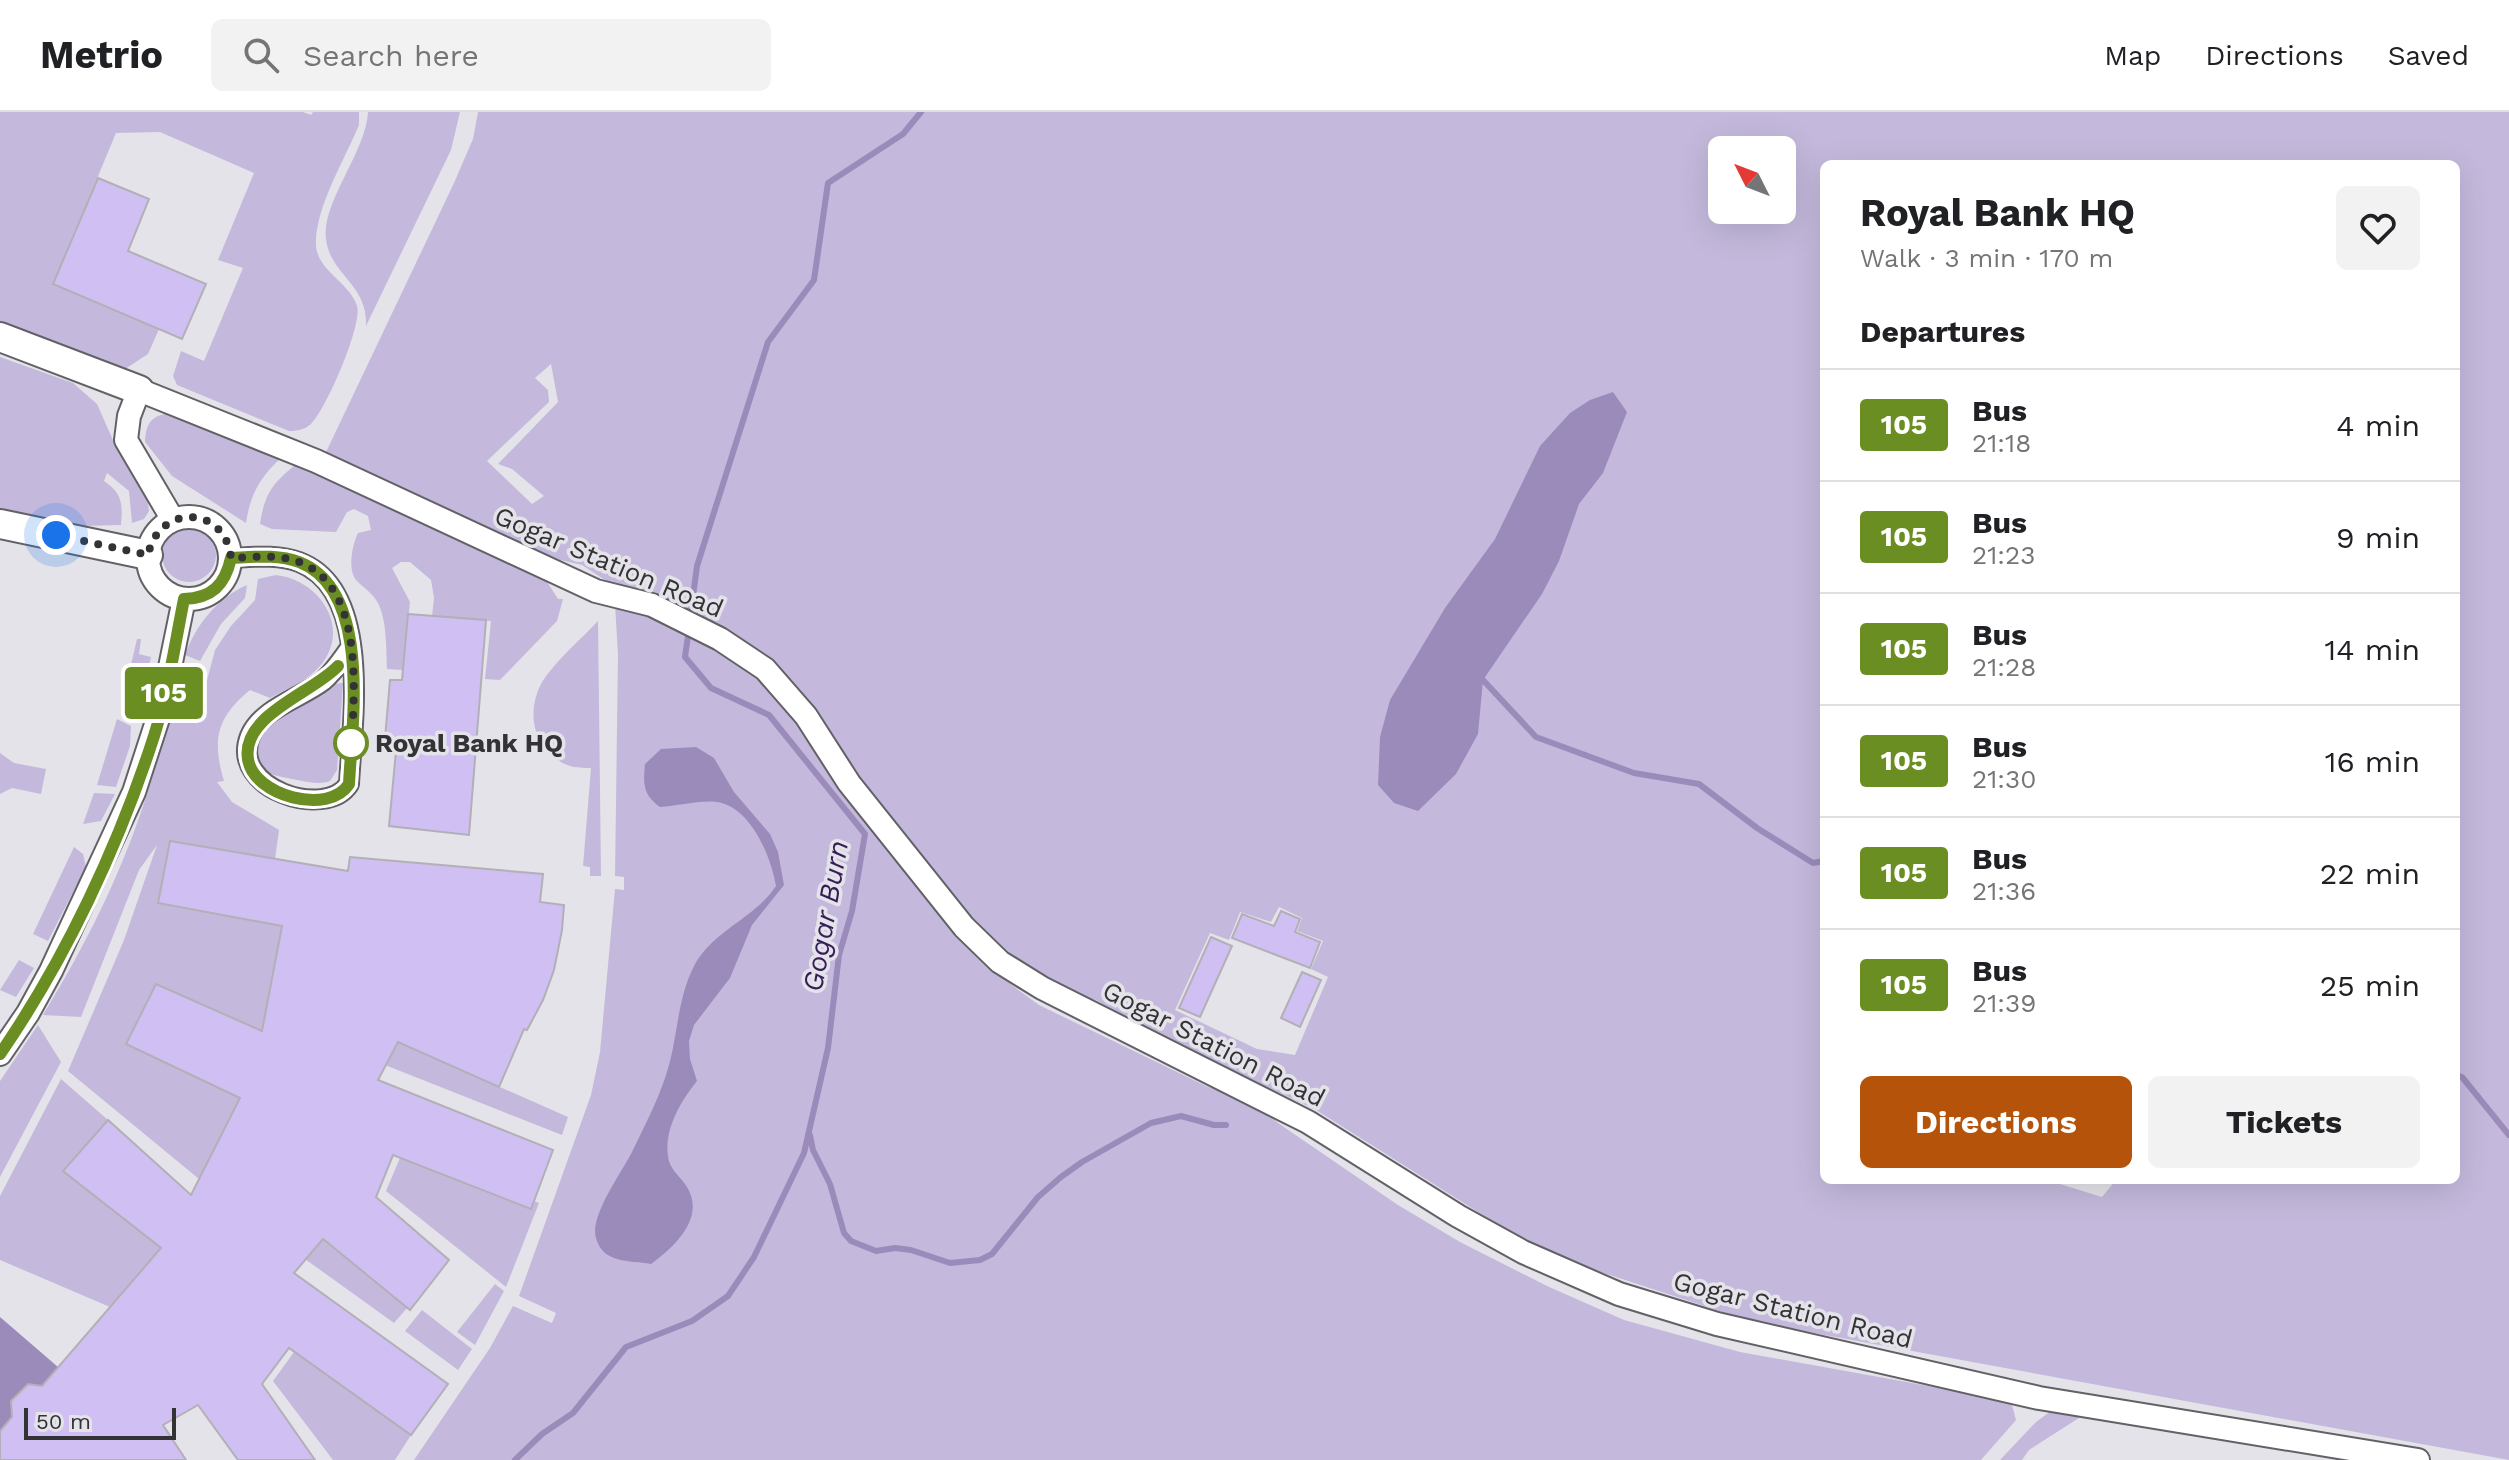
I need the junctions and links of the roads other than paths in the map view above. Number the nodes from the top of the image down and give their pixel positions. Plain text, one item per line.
1 (0, 337) edge
2 (139, 390) junction
3 (173, 520) junction
4 (0, 524) edge
5 (148, 555) junction
6 (231, 558) junction
7 (184, 599) junction
8 (350, 648) junction
9 (0, 1054) edge
10 (2418, 1460) edge

1 - 2 main road
2 - 3 street
2 - 10 street, Gogar Station Road
3 - 5 street
3 - 6 street
4 - 5 main road
5 - 7 street
6 - 7 street
6 - 8 street
7 - 9 street
8 - 8 street

